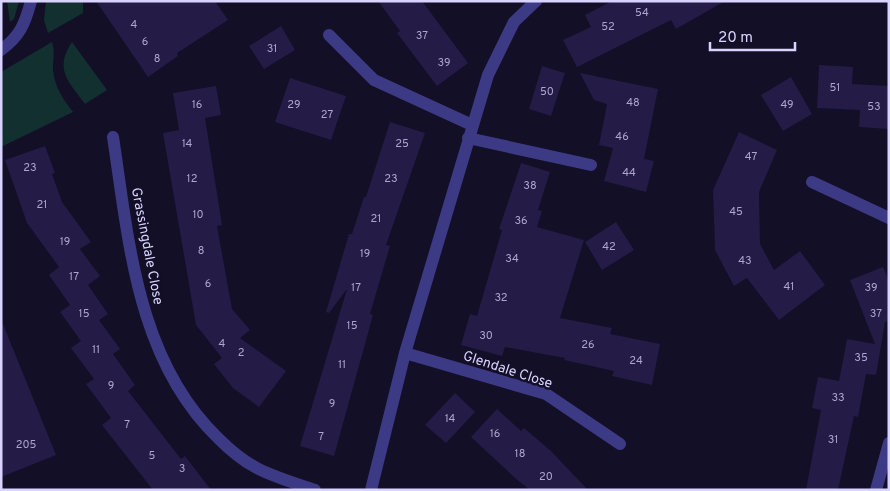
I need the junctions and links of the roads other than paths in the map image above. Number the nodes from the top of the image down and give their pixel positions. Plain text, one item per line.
1 (31, 1) edge
2 (536, 1) edge
3 (328, 35) dead end
4 (1, 50) edge
5 (472, 125) junction
6 (114, 137) dead end
7 (468, 138) junction
8 (590, 165) dead end
9 (812, 182) dead end
10 (889, 218) edge
11 (405, 352) junction
12 (889, 443) edge
13 (620, 444) dead end
14 (315, 490) edge
15 (371, 490) edge
16 (876, 490) edge

1 - 4 street
2 - 5 street
3 - 5 street
5 - 7 street
6 - 14 street, Grassingdale Close
7 - 8 street
7 - 11 street
9 - 10 street
11 - 13 street, Glendale Close
11 - 15 street
12 - 16 street

